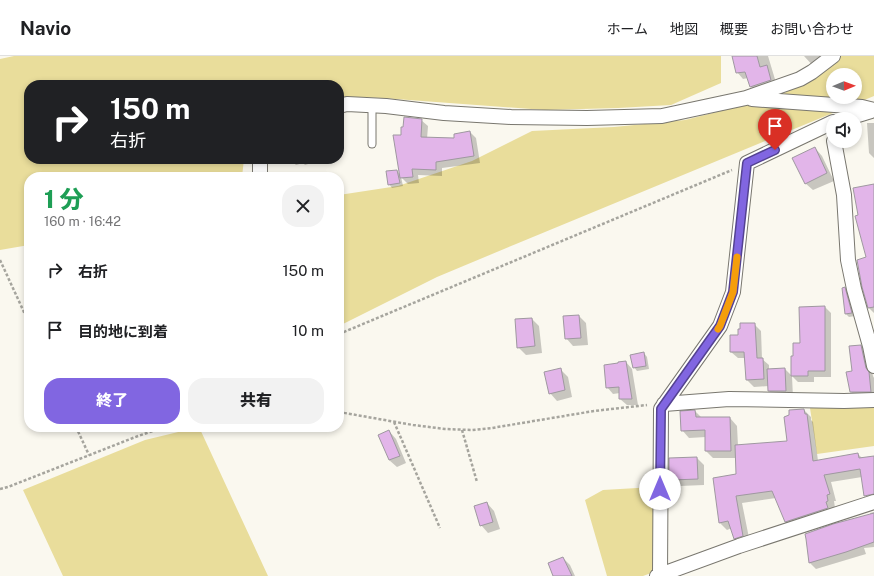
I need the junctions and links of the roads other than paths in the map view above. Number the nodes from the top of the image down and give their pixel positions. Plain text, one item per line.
1 (833, 56) edge
2 (746, 98) junction
3 (344, 105) edge
4 (372, 106) junction
5 (874, 110) edge
6 (862, 114) edge
7 (826, 130) edge
8 (372, 144) dead end
9 (835, 148) edge
10 (874, 363) edge
11 (874, 400) edge
12 (664, 404) junction
13 (874, 502) edge
14 (658, 575) edge

1 - 2 street
2 - 4 street
2 - 5 street
3 - 4 street
4 - 8 lane
5 - 6 street
7 - 12 street
9 - 10 street
11 - 12 street
12 - 14 street
13 - 14 street

